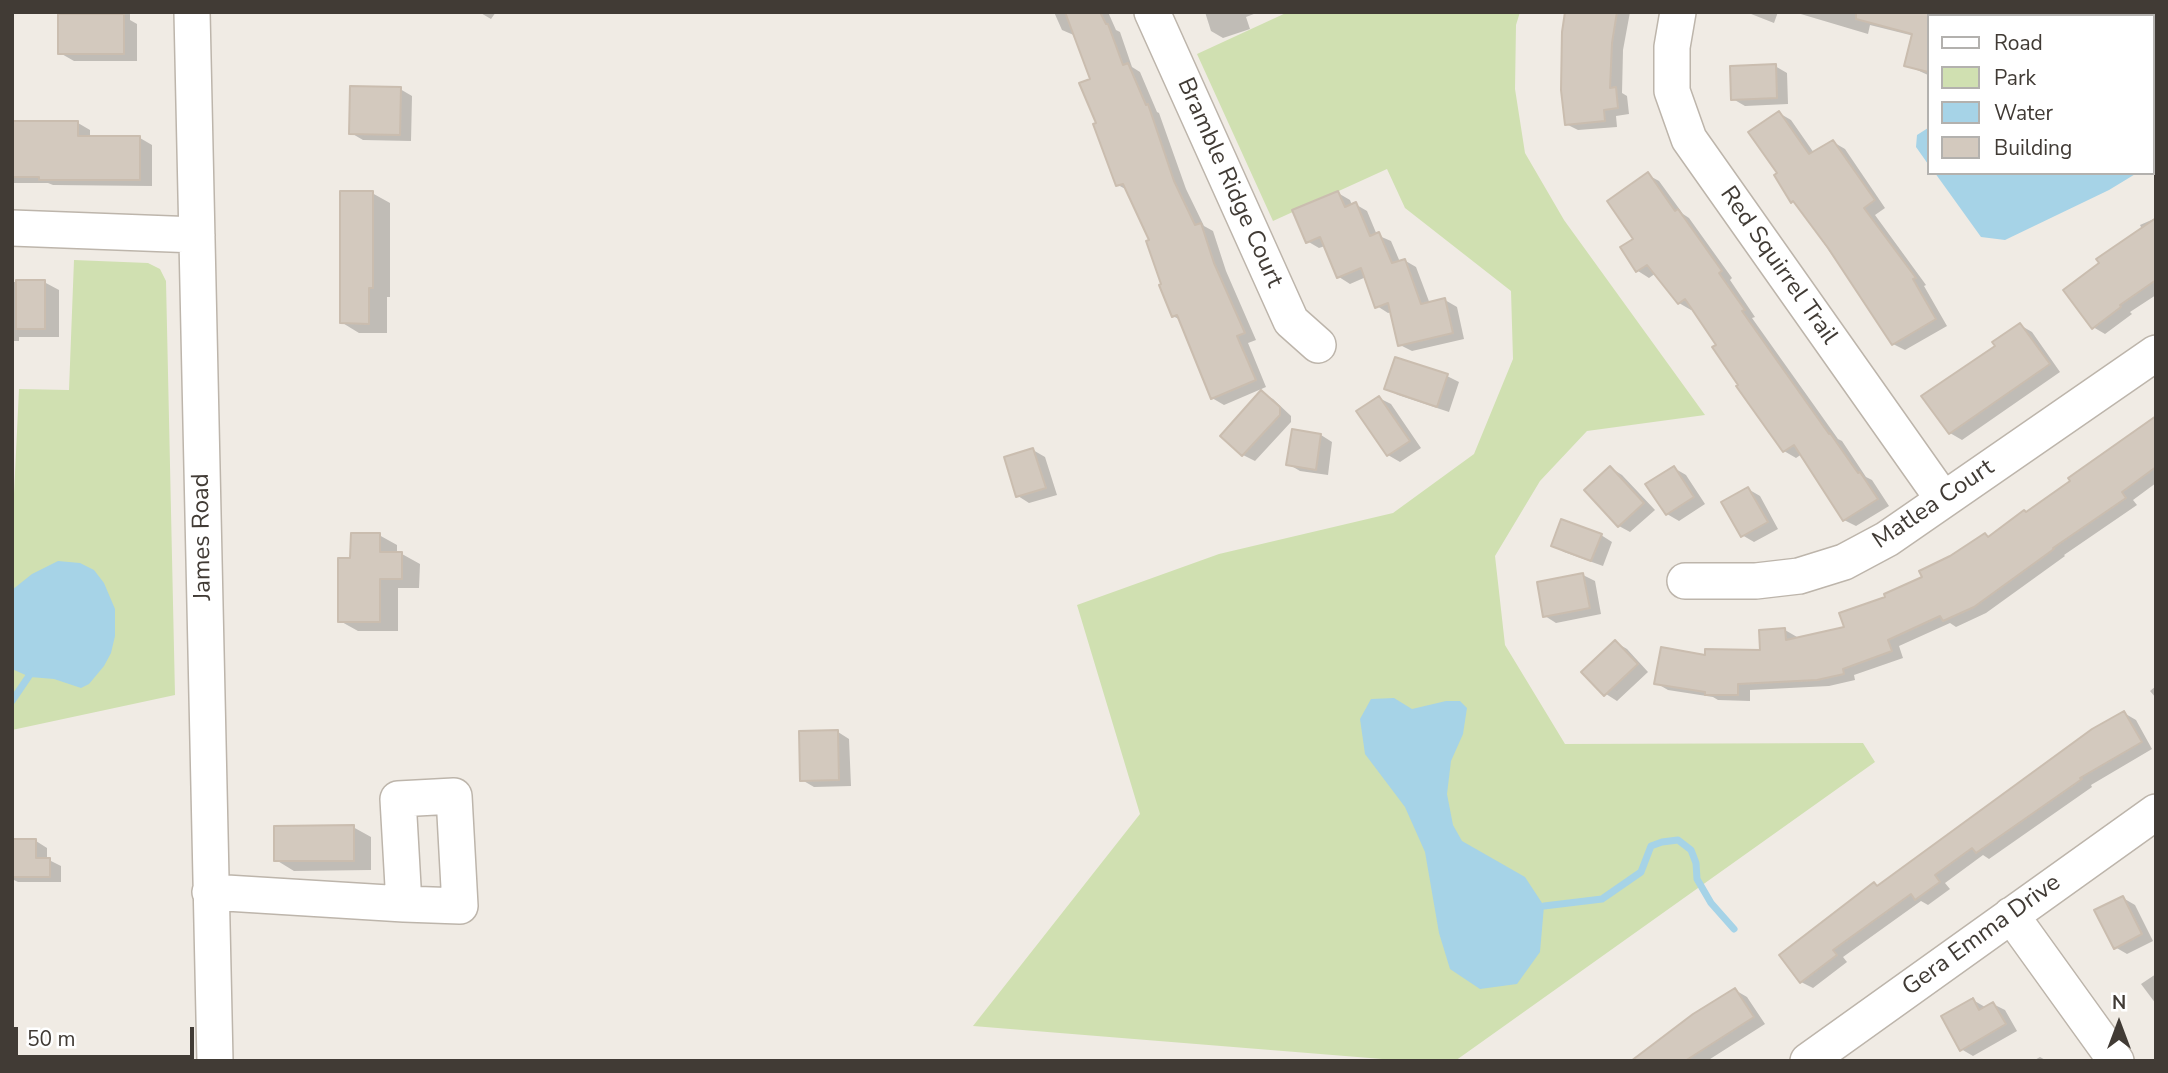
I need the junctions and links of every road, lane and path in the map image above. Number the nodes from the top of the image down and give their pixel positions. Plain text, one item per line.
1 (192, 12) edge
2 (1152, 12) edge
3 (1678, 12) edge
4 (12, 228) edge
5 (197, 235) junction
6 (1318, 345) dead end
7 (2156, 353) edge
8 (1943, 499) junction
9 (1685, 581) dead end
10 (2156, 812) edge
11 (210, 892) junction
12 (404, 904) dead end
13 (2011, 915) junction
14 (215, 1061) edge
15 (1808, 1061) edge
16 (2116, 1061) edge

1 - 5 street, James Road
2 - 6 street, Bramble Ridge Court
3 - 8 street, Red Squirrel Trail
4 - 5 street
5 - 11 street, James Road
7 - 8 street, Matlea Court
8 - 9 street, Matlea Court
10 - 13 street, Gera Emma Drive
11 - 12 street
11 - 14 street, James Road
13 - 15 street, Gera Emma Drive
13 - 16 street

